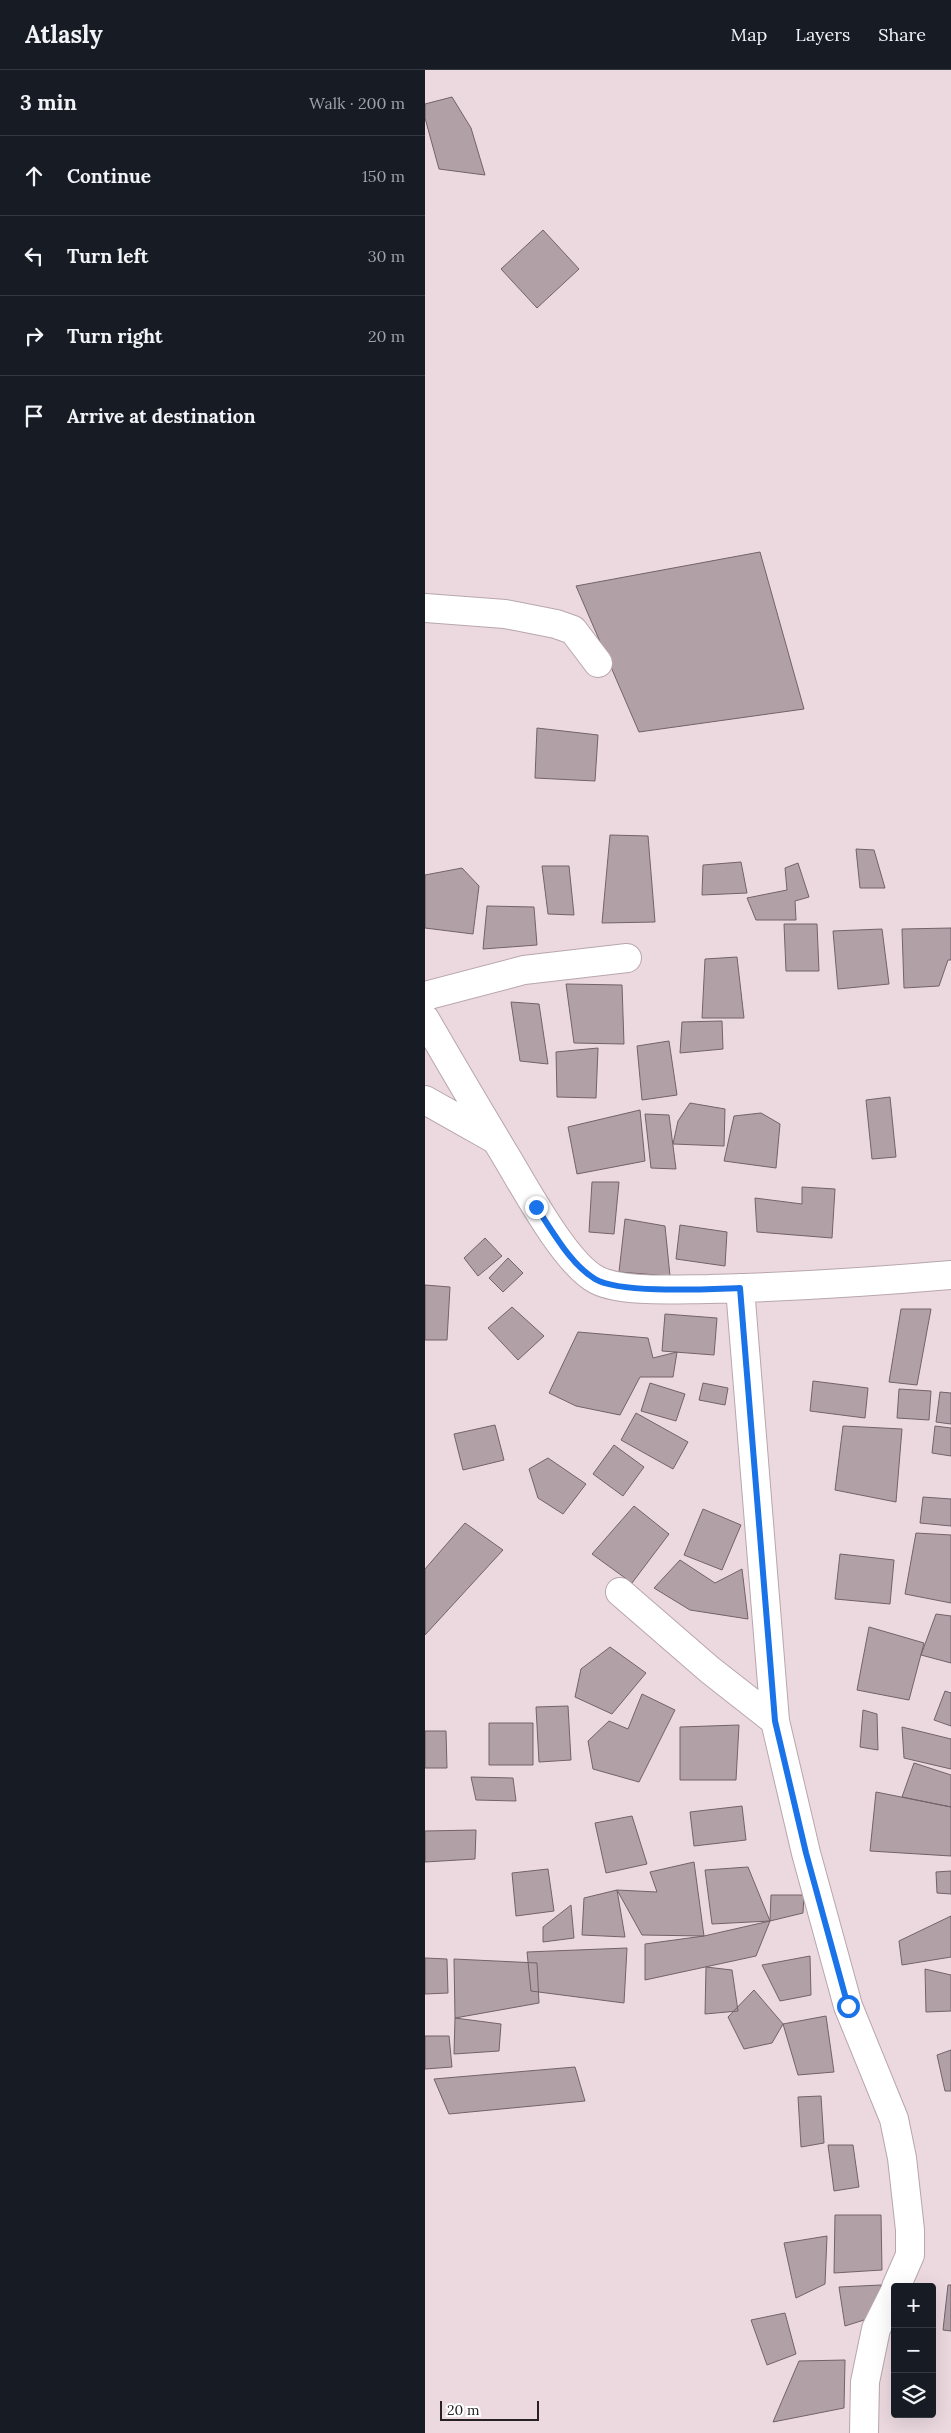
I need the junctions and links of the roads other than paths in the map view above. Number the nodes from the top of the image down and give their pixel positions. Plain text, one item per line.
1 (425, 608) edge
2 (598, 663) dead end
3 (627, 958) dead end
4 (425, 996) edge
5 (425, 1019) edge
6 (425, 1100) edge
7 (497, 1141) junction
8 (951, 1275) edge
9 (740, 1288) junction
10 (620, 1592) dead end
11 (775, 1721) junction
12 (898, 2283) edge
13 (891, 2299) edge
14 (864, 2433) edge

1 - 2 street
3 - 4 street
5 - 7 street
6 - 7 street
7 - 9 street
8 - 9 street
9 - 11 street
10 - 11 street
11 - 12 street
13 - 14 street

